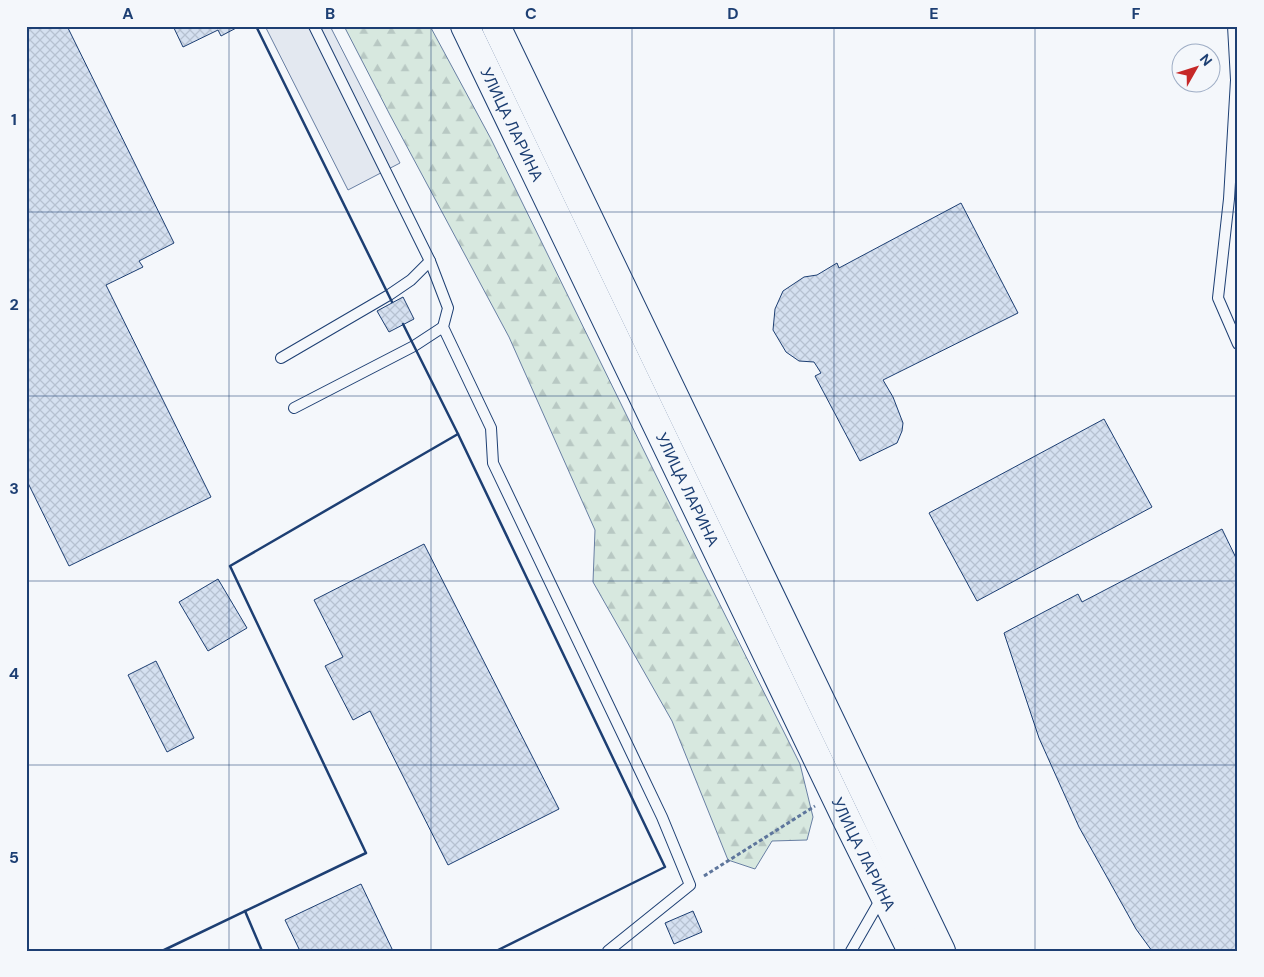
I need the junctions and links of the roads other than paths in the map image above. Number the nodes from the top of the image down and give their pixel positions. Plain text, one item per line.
1 (314, 26) edge
2 (465, 26) edge
3 (496, 26) edge
4 (1233, 26) edge
5 (430, 261) junction
6 (443, 327) junction
7 (1238, 344) edge
8 (281, 358) dead end
9 (294, 408) dead end
10 (884, 894) junction
11 (608, 951) edge
12 (851, 951) edge
13 (912, 951) edge
14 (941, 951) edge

1 - 5 lane
2 - 10 main road, УЛИЦА ЛАРИНА
3 - 14 main road, УЛИЦА ЛАРИНА
4 - 7 lane
5 - 6 lane
5 - 8 lane
6 - 9 lane
6 - 11 lane
10 - 12 lane
10 - 13 main road, УЛИЦА ЛАРИНА

